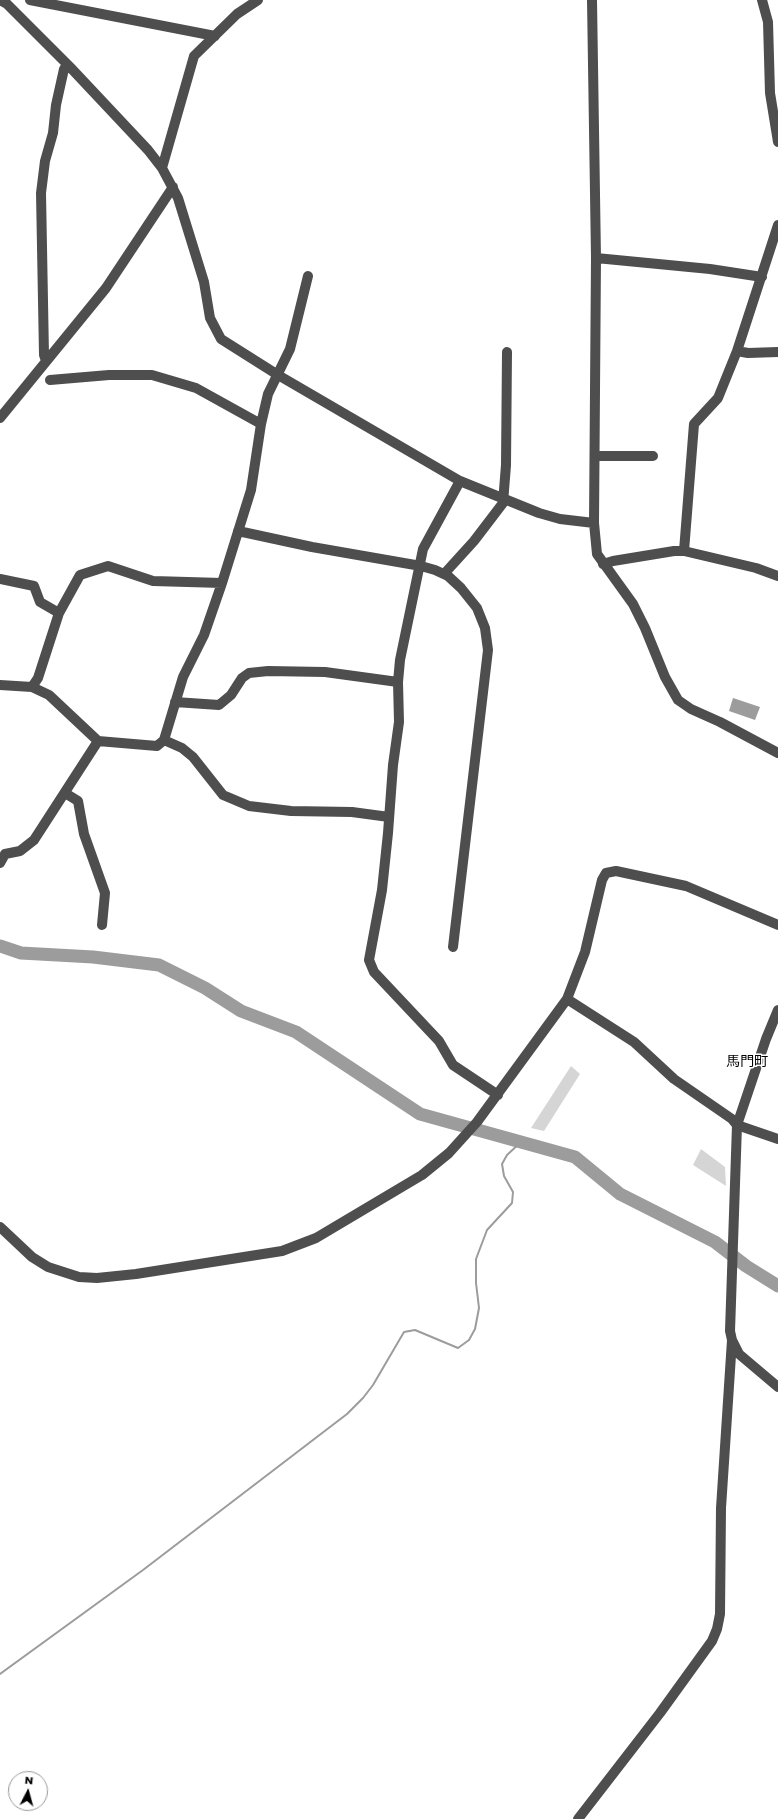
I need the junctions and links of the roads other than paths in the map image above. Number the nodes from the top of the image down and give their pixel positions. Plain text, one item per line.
1 (30, 0) edge
2 (258, 0) edge
3 (592, 0) edge
4 (762, 0) edge
5 (6, 1) edge
6 (215, 36) junction
7 (70, 67) junction
8 (778, 142) edge
9 (162, 168) junction
10 (173, 187) junction
11 (778, 225) edge
12 (596, 258) junction
13 (308, 276) dead end
14 (762, 277) junction
15 (737, 351) junction
16 (507, 352) dead end
17 (778, 352) edge
18 (46, 361) junction
19 (278, 375) junction
20 (50, 380) dead end
21 (0, 418) edge
22 (261, 424) junction
23 (595, 456) junction
24 (653, 456) dead end
25 (460, 481) junction
26 (503, 499) junction
27 (594, 523) junction
28 (238, 531) junction
29 (684, 551) junction
30 (604, 564) junction
31 (421, 566) junction
32 (444, 574) junction
33 (778, 576) edge
34 (0, 578) edge
35 (222, 583) junction
36 (59, 613) junction
37 (398, 682) junction
38 (0, 685) edge
39 (32, 688) junction
40 (175, 702) junction
41 (164, 740) junction
42 (98, 741) junction
43 (778, 753) edge
44 (65, 792) junction
45 (389, 817) junction
46 (0, 863) edge
47 (102, 925) dead end
48 (778, 925) edge
49 (453, 947) dead end
50 (567, 999) junction
51 (778, 1010) edge
52 (498, 1095) junction
53 (737, 1125) junction
54 (778, 1139) edge
55 (0, 1227) edge
56 (732, 1340) junction
57 (778, 1387) edge
58 (578, 1819) edge

1 - 6 street
2 - 6 street
3 - 12 street
4 - 8 street
5 - 7 street
6 - 9 street
7 - 9 street
7 - 18 street
9 - 10 street
10 - 18 street
10 - 19 street
11 - 14 street
12 - 14 street
12 - 23 street
13 - 19 street
14 - 15 street
15 - 17 street
15 - 29 street
16 - 26 street
18 - 21 street
19 - 22 street
19 - 25 street
20 - 22 street
22 - 28 street
23 - 24 street
23 - 27 street
25 - 26 street
25 - 31 street
26 - 27 street
26 - 32 street
27 - 30 street
28 - 31 street
28 - 35 street
29 - 30 street
29 - 33 street
30 - 43 street
31 - 32 street
31 - 37 street
32 - 49 street
34 - 36 street
35 - 36 street
35 - 40 street
36 - 39 street
37 - 40 street
37 - 45 street
38 - 39 street
39 - 42 street
40 - 41 street
41 - 42 street
41 - 45 street
42 - 44 street
44 - 46 street
44 - 47 street
45 - 52 street
48 - 50 street
50 - 52 street
50 - 53 street
51 - 53 street
52 - 55 street
53 - 54 street
53 - 56 street
56 - 57 street
56 - 58 street

